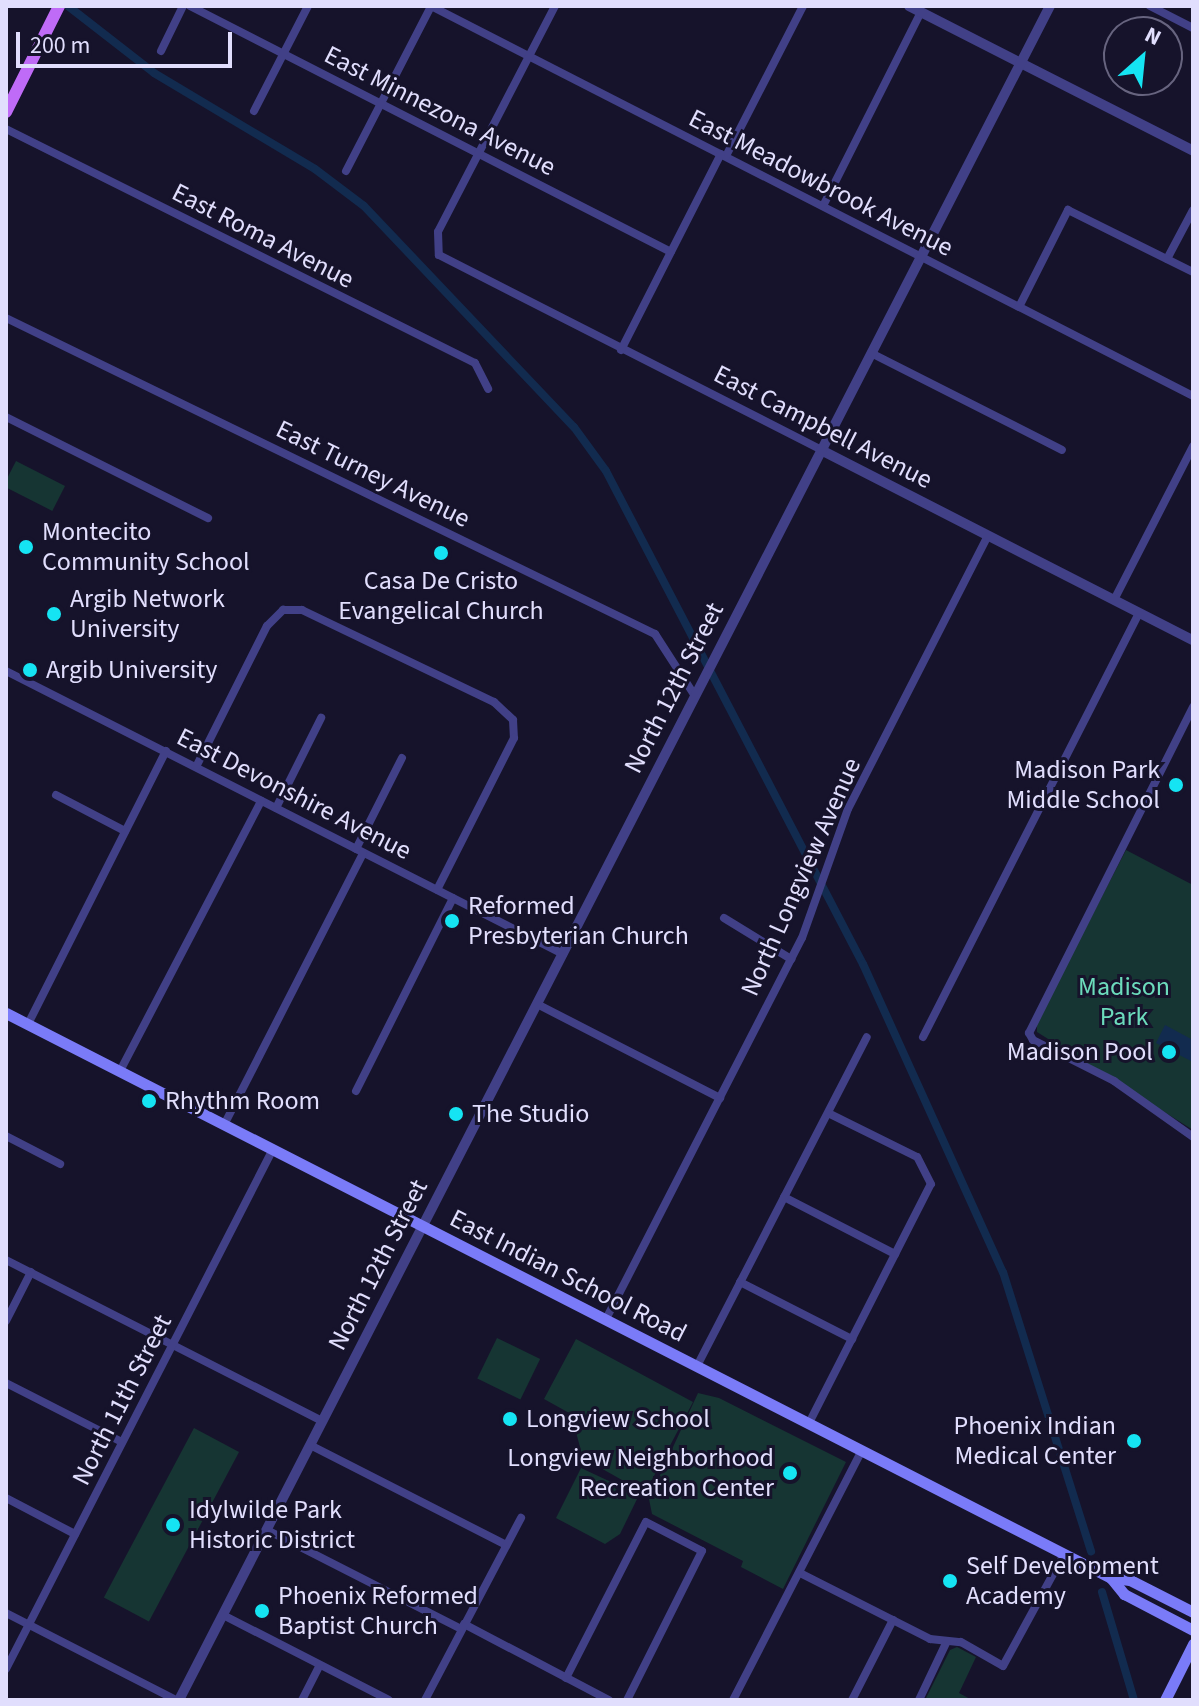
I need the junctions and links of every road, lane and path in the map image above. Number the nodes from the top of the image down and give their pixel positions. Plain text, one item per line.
1 (183, 6) edge
2 (190, 6) edge
3 (308, 6) edge
4 (431, 6) edge
5 (555, 6) edge
6 (803, 6) edge
7 (909, 6) edge
8 (1050, 6) edge
9 (1150, 6) edge
10 (58, 8) edge
11 (921, 12) junction
12 (1193, 28) edge
13 (161, 51) dead end
14 (283, 54) junction
15 (529, 56) junction
16 (1021, 63) junction
17 (381, 104) junction
18 (254, 111) dead end
19 (6, 112) edge
20 (6, 129) edge
21 (1193, 151) edge
22 (479, 154) junction
23 (723, 155) junction
24 (346, 171) dead end
25 (823, 206) junction
26 (1193, 210) edge
27 (671, 252) junction
28 (921, 257) junction
29 (1167, 259) junction
30 (1193, 272) edge
31 (1019, 307) junction
32 (6, 318) edge
33 (621, 350) junction
34 (871, 353) junction
35 (488, 389) dead end
36 (1193, 396) edge
37 (6, 417) edge
38 (1193, 446) edge
39 (821, 450) junction
40 (1062, 450) dead end
41 (208, 518) dead end
42 (988, 536) junction
43 (1114, 600) junction
44 (1139, 613) junction
45 (1193, 640) edge
46 (6, 671) edge
47 (695, 696) junction
48 (1193, 707) edge
49 (321, 718) dead end
50 (166, 751) junction
51 (402, 758) dead end
52 (196, 767) junction
53 (56, 795) dead end
54 (261, 801) junction
55 (276, 808) junction
56 (125, 831) junction
57 (360, 851) junction
58 (437, 890) junction
59 (453, 898) junction
60 (724, 918) dead end
61 (563, 954) junction
62 (791, 959) junction
63 (537, 1004) junction
64 (6, 1013) edge
65 (28, 1024) junction
66 (867, 1037) dead end
67 (923, 1037) dead end
68 (120, 1071) junction
69 (356, 1091) dead end
70 (720, 1098) junction
71 (828, 1113) junction
72 (224, 1125) junction
73 (6, 1136) edge
74 (1193, 1137) edge
75 (273, 1149) junction
76 (60, 1164) dead end
77 (784, 1197) junction
78 (422, 1226) junction
79 (895, 1254) junction
80 (6, 1260) edge
81 (31, 1272) junction
82 (740, 1282) junction
83 (606, 1319) junction
84 (6, 1321) edge
85 (852, 1339) junction
86 (174, 1345) junction
87 (697, 1366) junction
88 (6, 1383) edge
89 (324, 1418) junction
90 (809, 1423) junction
91 (122, 1442) junction
92 (310, 1445) junction
93 (862, 1450) junction
94 (6, 1498) edge
95 (521, 1518) dead end
96 (267, 1530) junction
97 (75, 1534) junction
98 (506, 1545) junction
99 (1064, 1554) junction
100 (800, 1573) junction
101 (1111, 1578) junction
102 (1193, 1612) edge
103 (6, 1613) edge
104 (223, 1615) junction
105 (893, 1620) junction
106 (28, 1625) junction
107 (462, 1627) junction
108 (1193, 1630) edge
109 (947, 1641) junction
110 (1193, 1644) edge
111 (320, 1665) junction
112 (6, 1669) edge
113 (566, 1678) junction
114 (178, 1700) edge
115 (302, 1700) edge
116 (389, 1700) edge
117 (425, 1700) edge
118 (609, 1700) edge
119 (627, 1700) edge
120 (733, 1700) edge
121 (852, 1700) edge
122 (919, 1700) edge
123 (1165, 1700) edge

1 - 13 street
2 - 14 street, East Minnezona Avenue
3 - 14 street
4 - 15 street, East Meadowbrook Avenue
4 - 17 street
5 - 15 street
6 - 23 street
7 - 11 street
8 - 16 street, North 12th Street
9 - 12 street
10 - 19 main road
11 - 16 street
11 - 25 street
14 - 17 street, East Minnezona Avenue
14 - 18 street
15 - 22 street
15 - 23 street, East Meadowbrook Avenue
16 - 21 street
16 - 28 street, North 12th Street
17 - 22 street, East Minnezona Avenue
17 - 24 street
20 - 35 street, East Roma Avenue
22 - 27 street, East Minnezona Avenue
22 - 33 street, East Campbell Avenue
23 - 25 street, East Meadowbrook Avenue
23 - 27 street
25 - 28 street, East Meadowbrook Avenue
26 - 29 street
27 - 33 street
28 - 31 street, East Meadowbrook Avenue
28 - 34 street, North 12th Street
29 - 30 street
29 - 31 street
31 - 36 street, East Meadowbrook Avenue
32 - 47 street, East Turney Avenue
33 - 39 street, East Campbell Avenue
34 - 39 street, North 12th Street
34 - 40 street
37 - 41 street
38 - 43 street
39 - 42 street, East Campbell Avenue
39 - 47 street, North 12th Street
42 - 43 street, East Campbell Avenue
42 - 62 street, North Longview Avenue
43 - 44 street, East Campbell Avenue
44 - 45 street, East Campbell Avenue
44 - 67 street
46 - 50 street, East Devonshire Avenue
47 - 61 street, North 12th Street
48 - 74 street
49 - 55 street
50 - 52 street, East Devonshire Avenue
50 - 56 street
51 - 57 street
52 - 54 street, East Devonshire Avenue
52 - 58 street
53 - 56 street
54 - 55 street, East Devonshire Avenue
54 - 68 street
55 - 57 street, East Devonshire Avenue
56 - 65 street
57 - 58 street, East Devonshire Avenue
57 - 72 street
58 - 59 street, East Devonshire Avenue
59 - 61 street, East Devonshire Avenue
59 - 69 street
60 - 62 street
61 - 63 street, North 12th Street
62 - 70 street, North Longview Avenue
63 - 70 street
63 - 78 street, North 12th Street
64 - 65 main road, East Indian School Road
65 - 68 main road, East Indian School Road
66 - 71 street
68 - 72 main road, East Indian School Road
70 - 83 street, North Longview Avenue
71 - 77 street
71 - 79 street
72 - 75 main road, East Indian School Road
73 - 76 street
75 - 78 main road, East Indian School Road
75 - 86 street, North 11th Street
77 - 79 street
77 - 82 street
78 - 83 main road, East Indian School Road
78 - 89 street, North 12th Street
79 - 85 street
80 - 81 street
81 - 84 street
81 - 86 street
82 - 85 street
82 - 87 street
83 - 87 main road, East Indian School Road
85 - 90 street
86 - 89 street
86 - 91 street, North 11th Street
87 - 90 main road, East Indian School Road
88 - 91 street
89 - 92 street, North 12th Street
90 - 93 main road, East Indian School Road
91 - 97 street, North 11th Street
92 - 96 street, North 12th Street
92 - 98 street
93 - 99 main road, East Indian School Road
93 - 100 street
94 - 97 street
95 - 98 street
96 - 104 street, North 12th Street
96 - 107 street
97 - 106 street, North 11th Street
98 - 107 street
99 - 101 main road, East Indian School Road
99 - 109 street
100 - 105 street
100 - 120 street
101 - 102 main road, East Indian School Road
101 - 108 main road, East Indian School Road
103 - 106 street
104 - 111 street
104 - 114 street, North 12th Street
105 - 109 street
105 - 121 street
106 - 112 street, North 11th Street
106 - 114 street
107 - 113 street
107 - 117 street
109 - 122 street
110 - 123 main road
111 - 115 street
111 - 116 street
113 - 118 street
113 - 119 street

